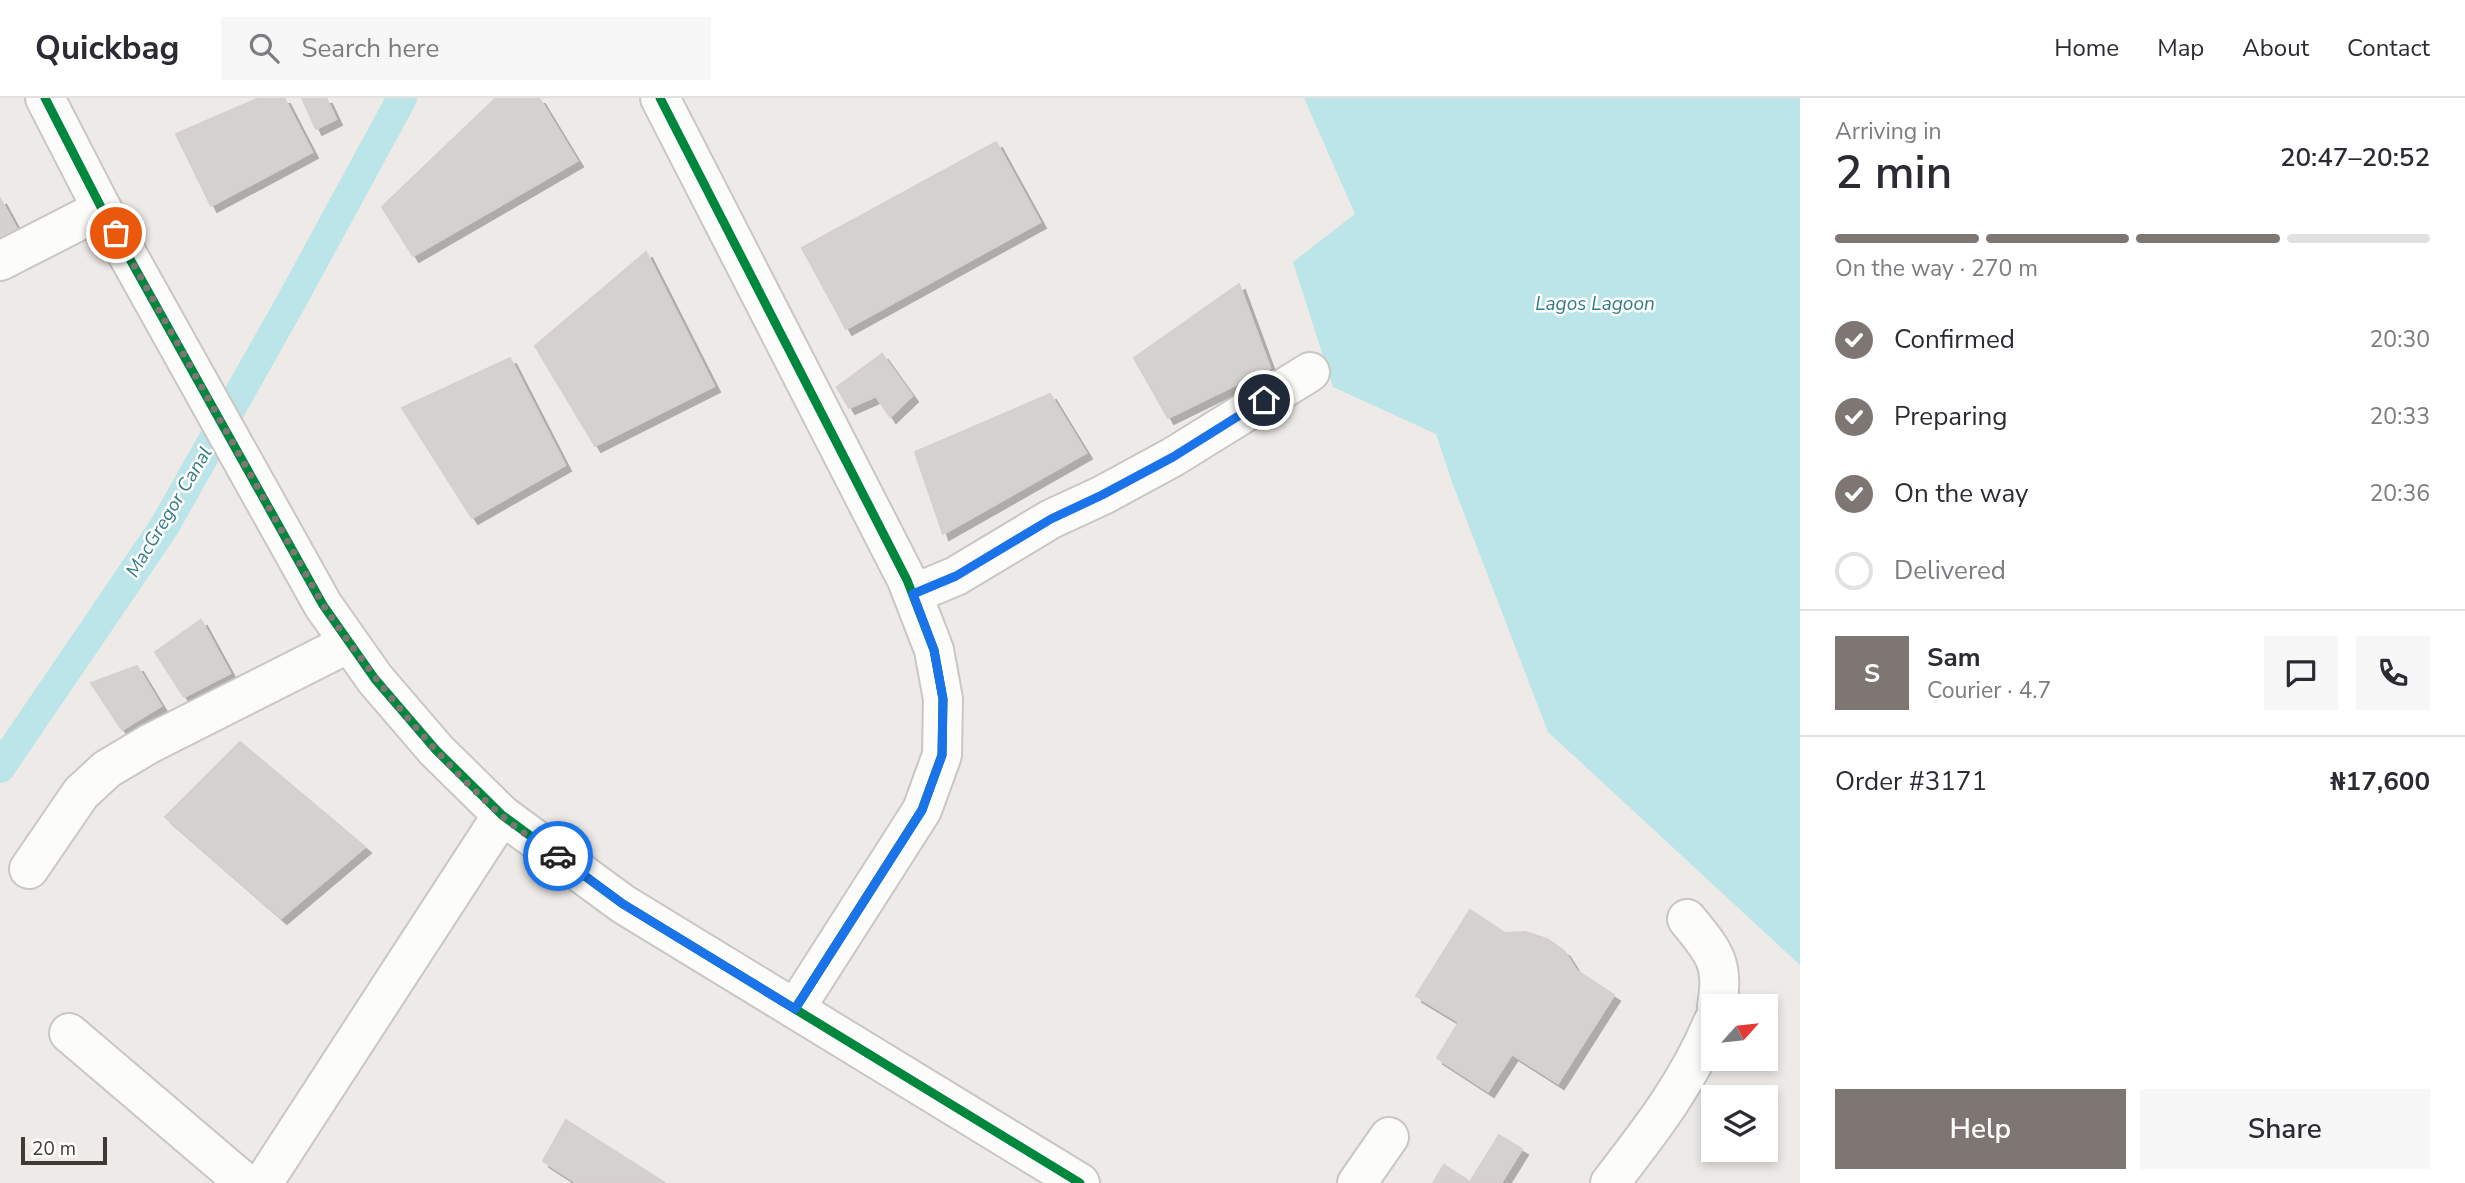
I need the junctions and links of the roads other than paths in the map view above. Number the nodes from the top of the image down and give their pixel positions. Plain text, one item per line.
1 (45, 98) edge
2 (660, 98) edge
3 (102, 209) junction
4 (0, 261) edge
5 (1310, 372) dead end
6 (913, 594) junction
7 (349, 643) junction
8 (502, 815) junction
9 (29, 869) dead end
10 (1687, 919) dead end
11 (1718, 994) edge
12 (795, 1009) junction
13 (69, 1033) dead end
14 (1701, 1050) edge
15 (1390, 1137) dead end
16 (245, 1183) edge
17 (263, 1183) edge
18 (1080, 1183) edge
19 (1357, 1183) edge
20 (1610, 1183) edge

1 - 3 street
2 - 6 street
3 - 4 street
3 - 7 street
5 - 6 street
6 - 12 street
7 - 8 street
7 - 9 street
8 - 12 street
8 - 17 street
10 - 11 street
12 - 18 street
13 - 16 street
14 - 20 street
15 - 19 street

